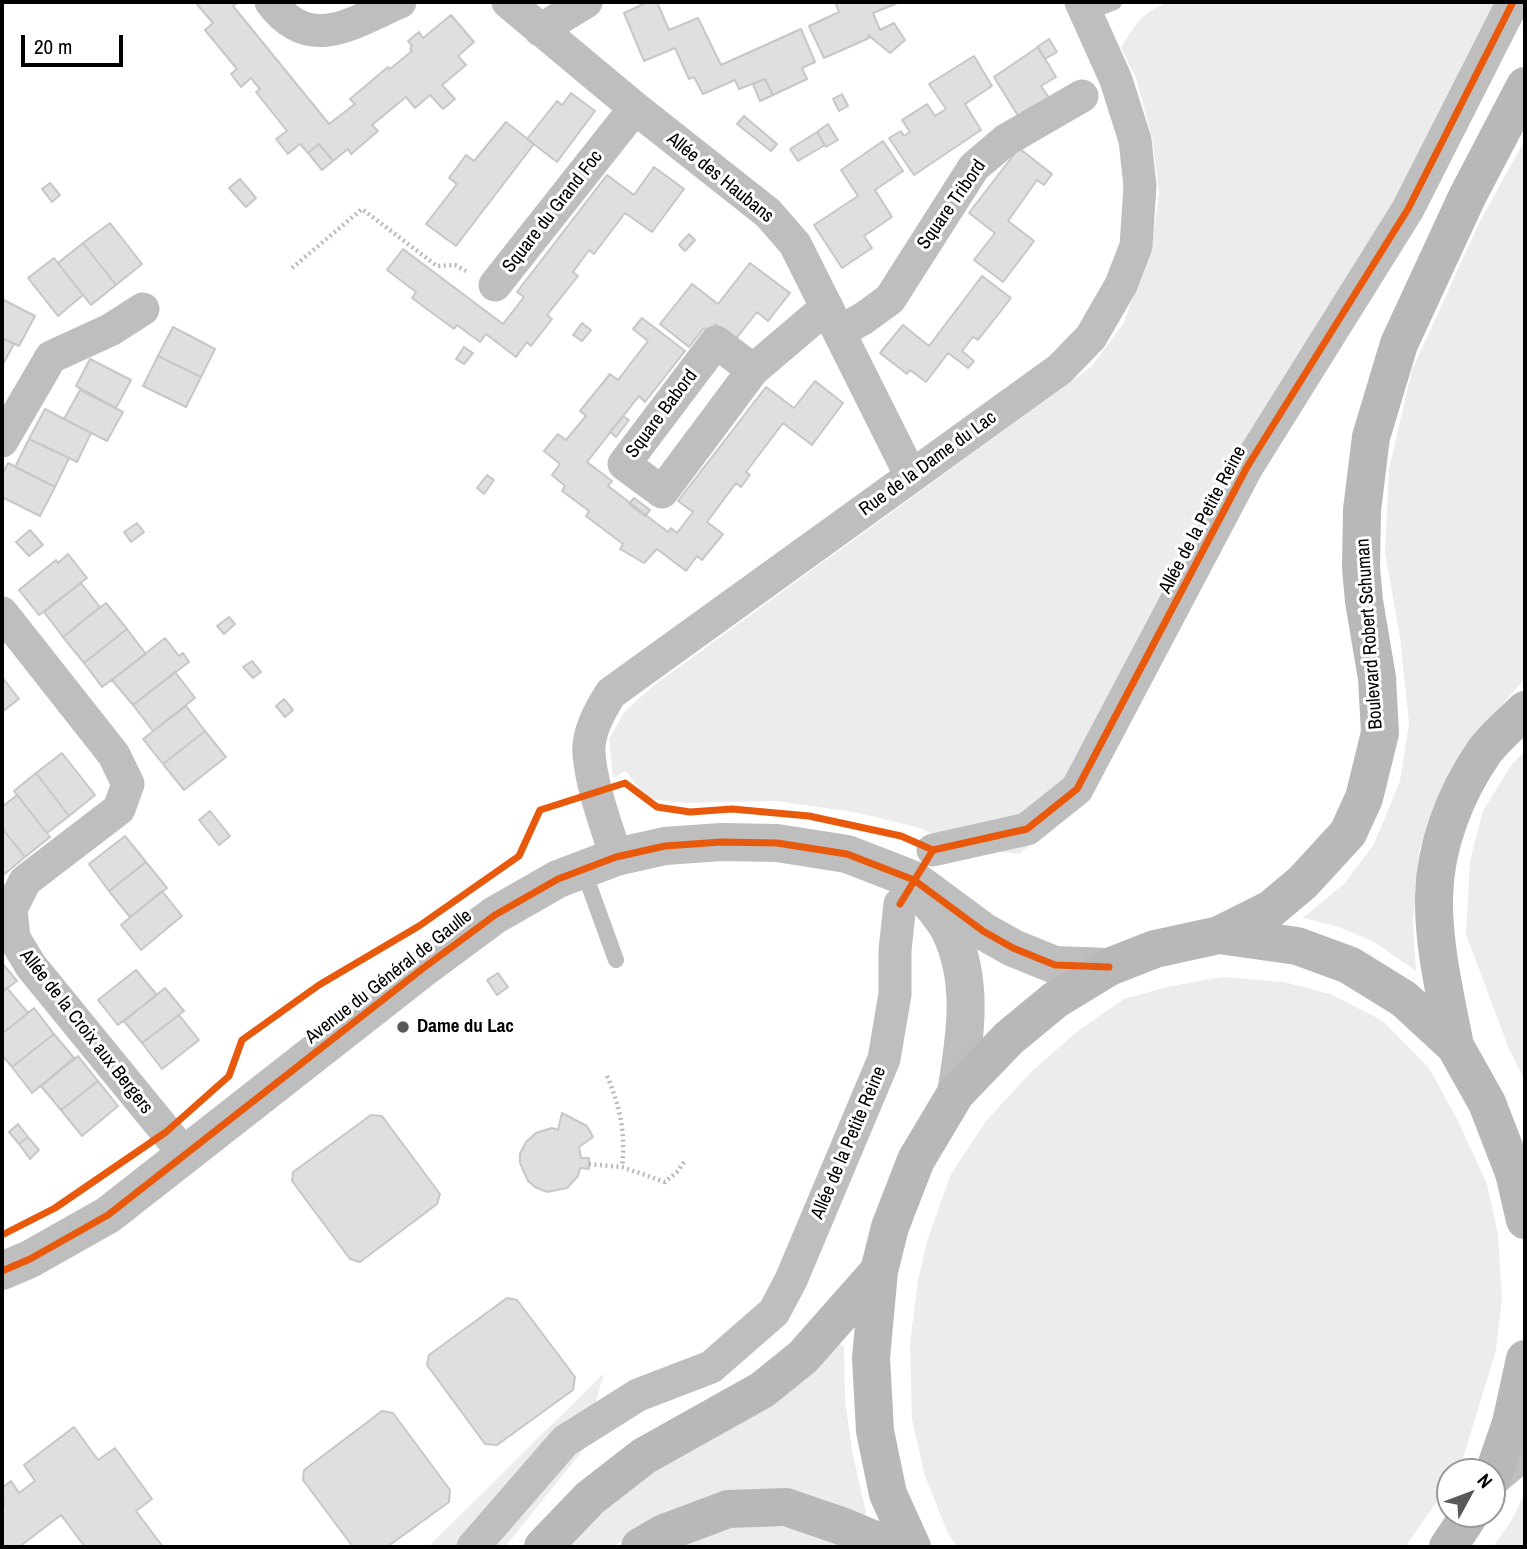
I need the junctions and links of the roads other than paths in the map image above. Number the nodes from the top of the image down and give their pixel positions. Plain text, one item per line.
1 (271, 2) edge
2 (400, 2) edge
3 (508, 2) edge
4 (586, 2) edge
5 (1513, 2) edge
6 (1094, 6) edge
7 (540, 30) junction
8 (1525, 86) edge
9 (1082, 96) dead end
10 (635, 108) junction
11 (495, 285) road end
12 (143, 309) dead end
13 (833, 320) junction
14 (753, 369) dead end
15 (2, 441) edge
16 (911, 476) junction
17 (2, 613) edge
18 (1525, 710) edge
19 (599, 863) junction
20 (916, 878) junction
21 (1219, 936) junction
22 (616, 960) dead end
23 (1109, 967) junction
24 (1455, 1046) junction
25 (956, 1093) junction
26 (186, 1156) junction
27 (1525, 1220) edge
28 (879, 1270) junction
29 (2, 1271) edge
30 (1525, 1359) edge
31 (1525, 1453) edge
32 (1499, 1458) edge
33 (1506, 1468) edge
34 (1461, 1528) edge
35 (473, 1547) edge
36 (543, 1547) edge
37 (640, 1547) edge
38 (892, 1547) edge
39 (912, 1547) edge
40 (1448, 1547) edge

1 - 2 street
3 - 7 street, Allée des Haubans
4 - 7 street
5 - 20 street, Allée de la Petite Reine
6 - 16 street, Rue de la Dame du Lac
7 - 10 street, Allée des Haubans
8 - 21 main road, Boulevard Robert Schuman
9 - 13 street, Square Tribord
10 - 11 street, Square du Grand Foc
10 - 13 street, Allée des Haubans
12 - 15 street
13 - 14 street
13 - 16 street, Allée des Haubans
16 - 19 street, Rue de la Dame du Lac
17 - 26 street, Allée de la Croix aux Bergers
18 - 24 main road
19 - 20 street, Avenue du Général de Gaulle
19 - 22 lane
19 - 26 street, Avenue du Général de Gaulle
20 - 23 street, Avenue du Général de Gaulle
20 - 25 street
20 - 35 street, Allée de la Petite Reine
21 - 23 main road
21 - 24 main road
23 - 25 main road
24 - 27 main road
25 - 28 main road
26 - 29 street, Avenue du Général de Gaulle
28 - 36 main road
28 - 39 main road
30 - 32 main road
31 - 33 street
34 - 40 main road
37 - 38 main road

